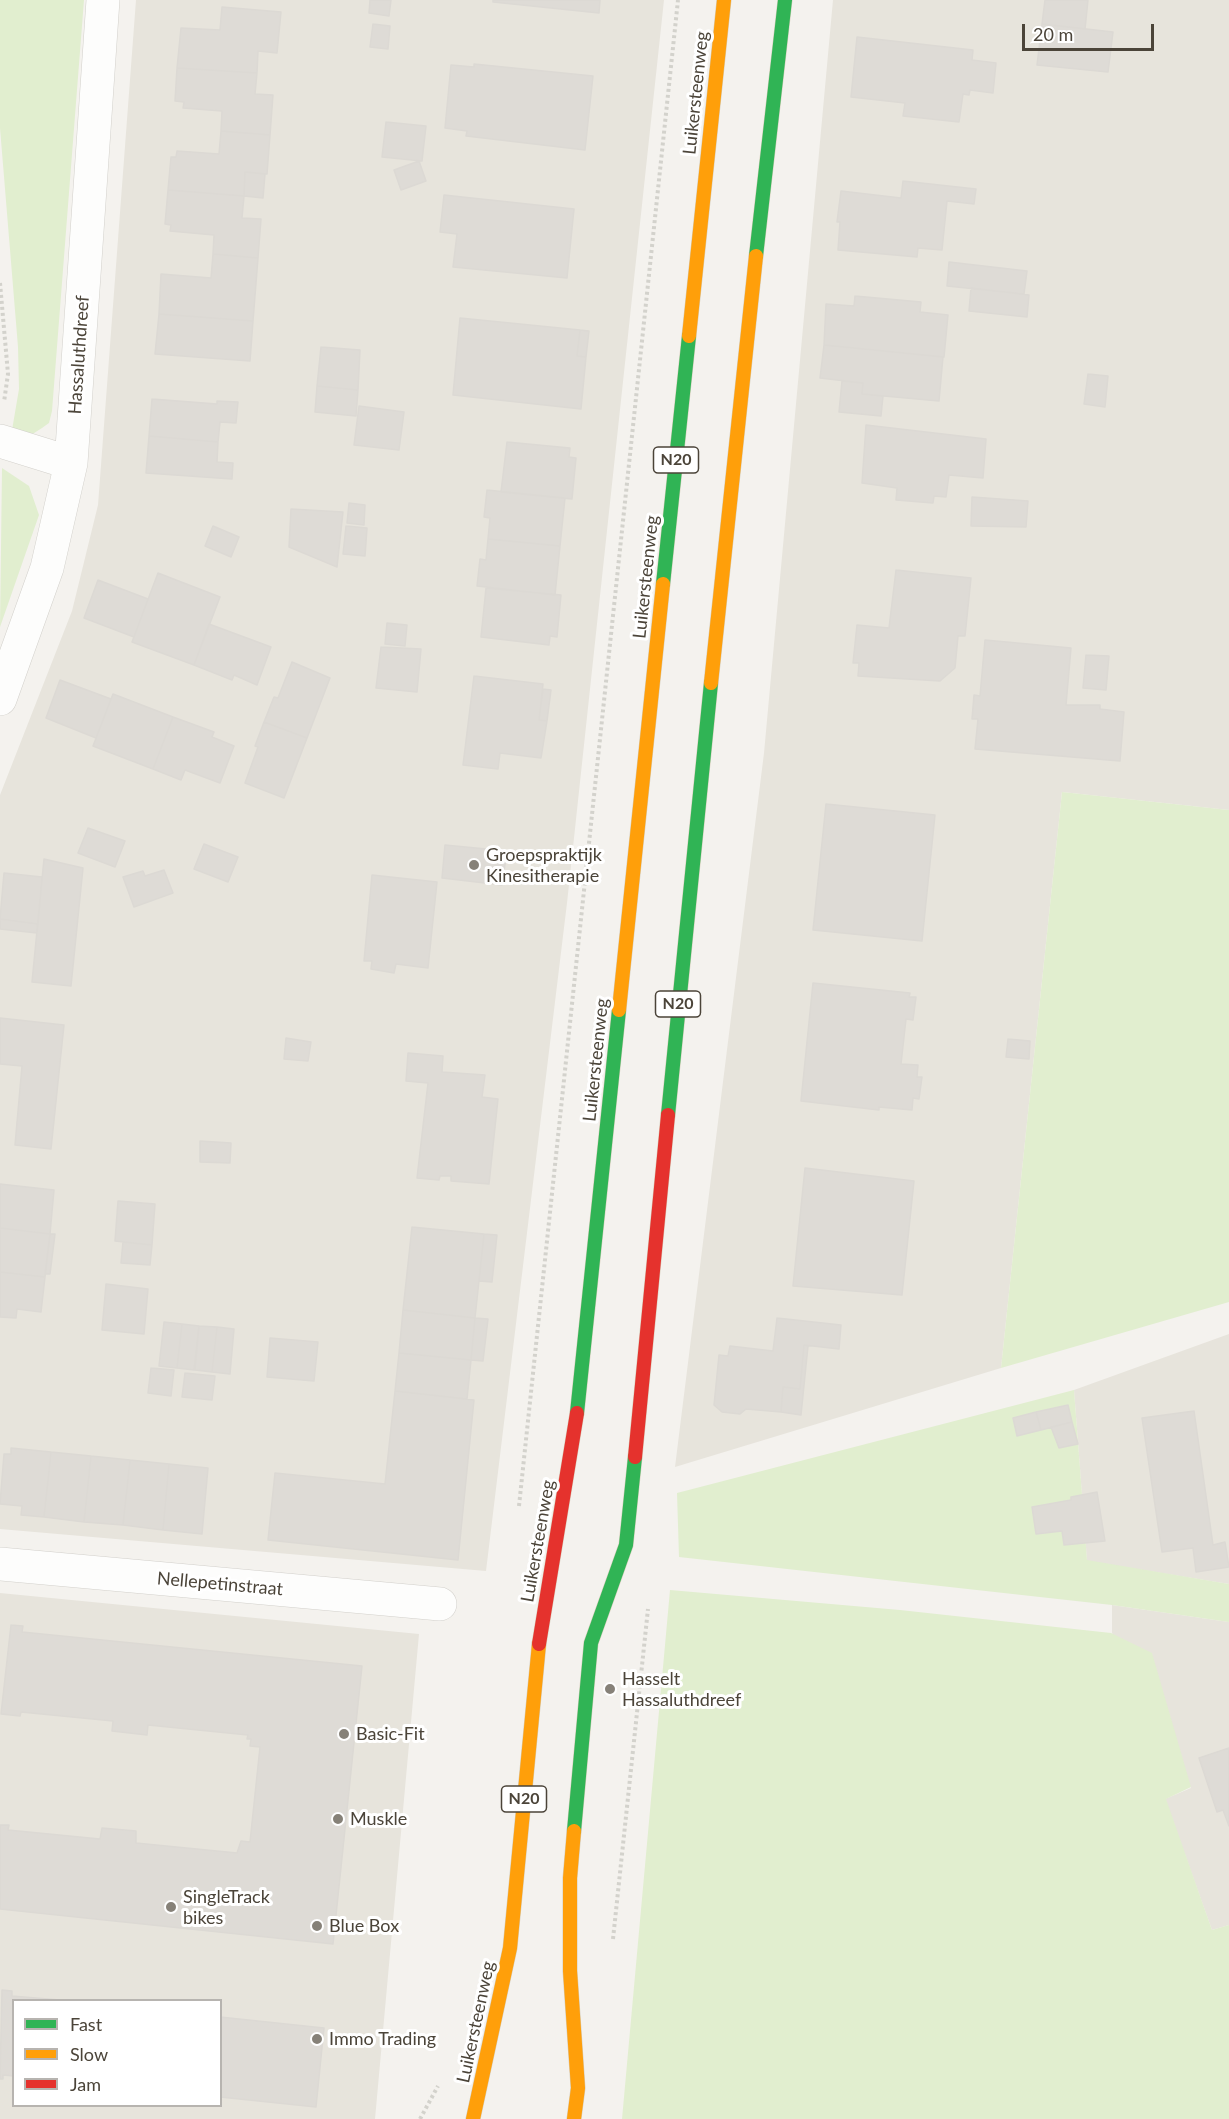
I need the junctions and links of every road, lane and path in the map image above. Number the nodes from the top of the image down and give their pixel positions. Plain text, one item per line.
1 (103, 0) edge
2 (678, 0) edge
3 (724, 0) edge
4 (785, 0) edge
5 (0, 283) edge
6 (4, 405) dead end
7 (0, 441) edge
8 (71, 463) junction
9 (0, 699) edge
10 (518, 1512) dead end
11 (0, 1564) edge
12 (440, 1604) dead end
13 (442, 2079) dead end
14 (420, 2119) edge
15 (473, 2119) edge
16 (574, 2119) edge

1 - 8 street, Hassaluthdreef
2 - 10 path
3 - 15 main road, Luikersteenweg / N20
4 - 16 main road, N20
5 - 6 path
7 - 8 street
8 - 9 street, Hassaluthdreef
11 - 12 street, Nellepetinstraat
13 - 14 path

